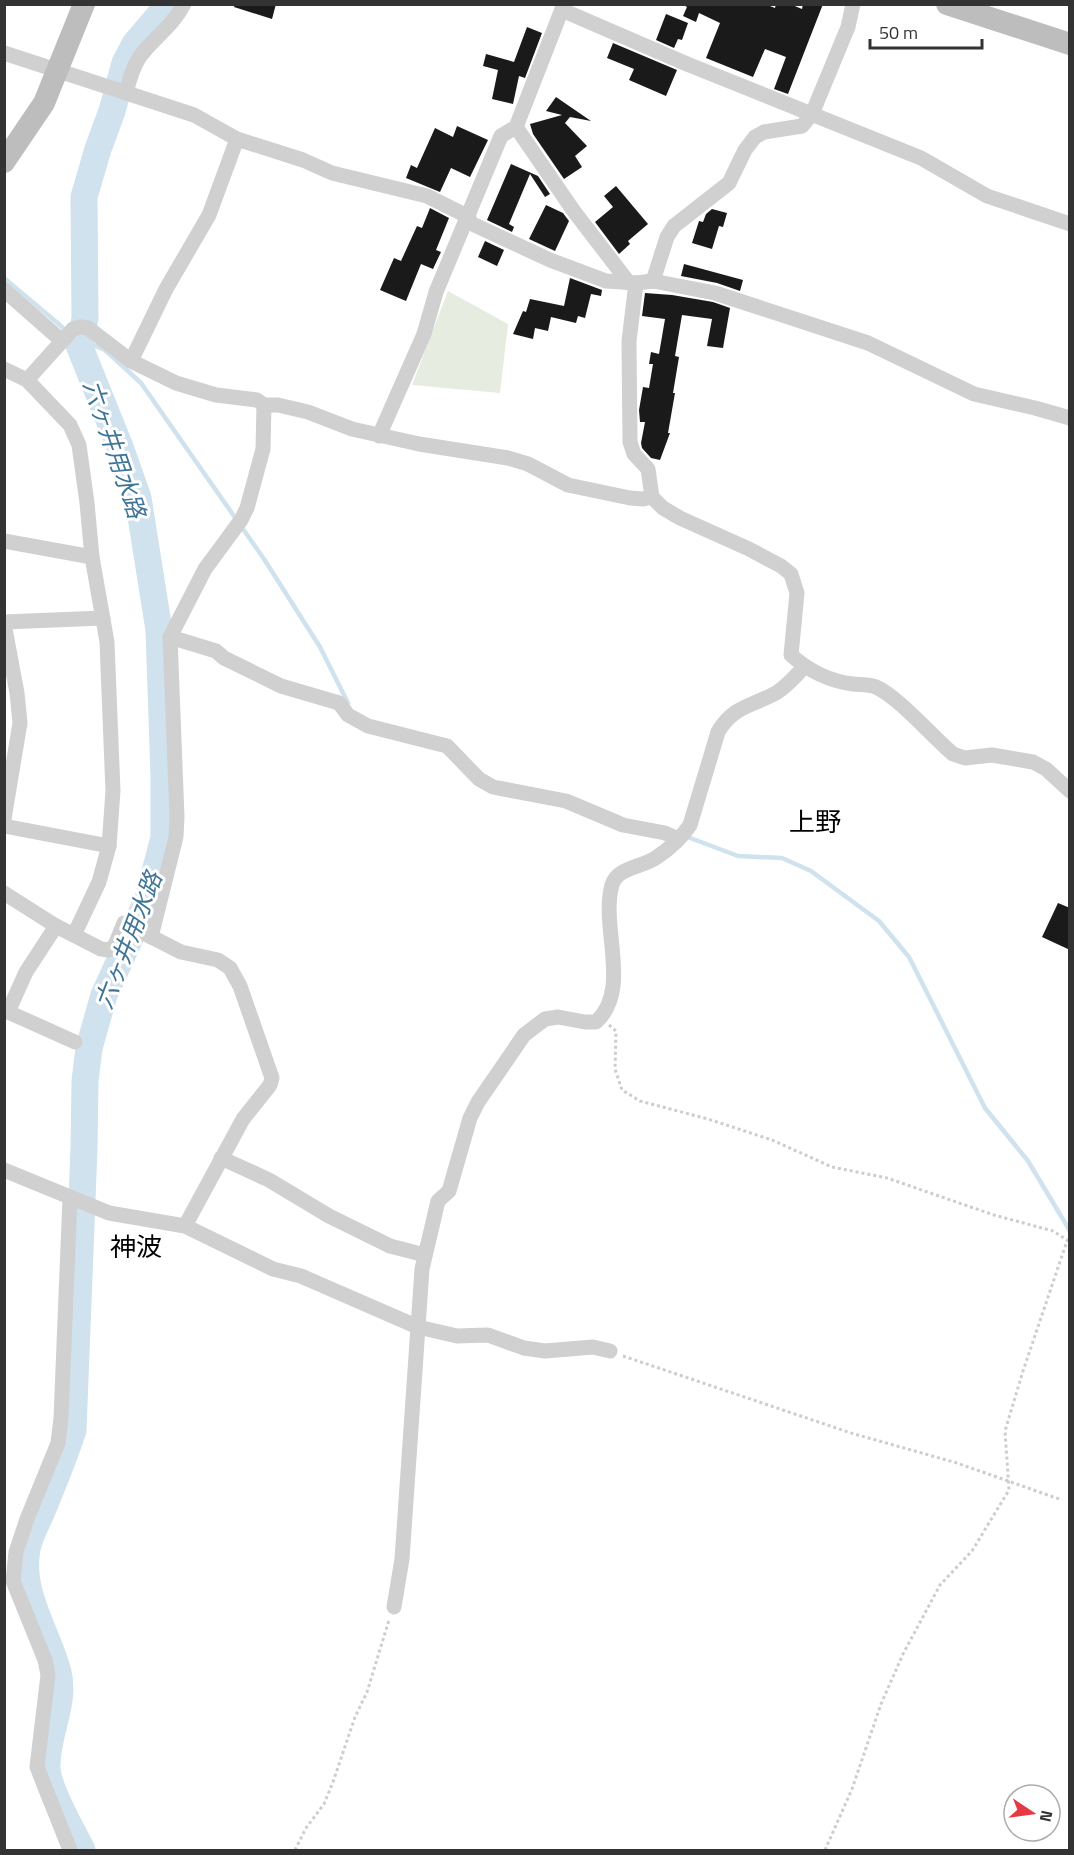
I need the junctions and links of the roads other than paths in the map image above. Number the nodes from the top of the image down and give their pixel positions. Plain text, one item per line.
1 (84, 4) edge
2 (184, 4) edge
3 (853, 4) edge
4 (947, 4) edge
5 (563, 7) edge
6 (1070, 45) edge
7 (4, 53) edge
8 (58, 71) junction
9 (120, 91) junction
10 (812, 114) junction
11 (516, 127) junction
12 (237, 139) junction
13 (4, 162) edge
14 (467, 219) junction
15 (1070, 224) edge
16 (653, 281) junction
17 (633, 283) junction
18 (4, 290) edge
19 (73, 333) junction
20 (131, 361) junction
21 (4, 369) edge
22 (27, 380) junction
23 (264, 405) junction
24 (1070, 418) edge
25 (379, 436) junction
26 (652, 497) junction
27 (4, 541) edge
28 (92, 557) junction
29 (103, 618) junction
30 (4, 622) edge
31 (170, 637) junction
32 (804, 667) junction
33 (1070, 791) edge
34 (4, 819) edge
35 (4, 826) edge
36 (681, 836) junction
37 (109, 846) junction
38 (4, 893) edge
39 (56, 926) junction
40 (141, 932) junction
41 (74, 935) junction
42 (9, 995) edge
43 (75, 1042) dead end
44 (221, 1158) junction
45 (4, 1170) edge
46 (73, 1199) junction
47 (185, 1226) junction
48 (425, 1255) junction
49 (418, 1327) junction
50 (610, 1351) road end
51 (394, 1607) road end
52 (70, 1851) edge

1 - 8 street
2 - 9 street
3 - 10 street
4 - 6 street
5 - 10 street
5 - 11 street
7 - 8 street
8 - 9 street
8 - 13 street
9 - 12 street
10 - 15 street
10 - 16 street
11 - 14 street
11 - 17 street
12 - 14 street
12 - 20 street
14 - 17 street
14 - 25 street
16 - 17 street
16 - 24 street
17 - 26 street
18 - 19 street
19 - 20 street
19 - 22 street
20 - 23 street
21 - 22 street
22 - 28 street
23 - 25 street
23 - 31 street
25 - 26 street
26 - 32 street
27 - 28 street
28 - 29 street
29 - 30 street
29 - 37 street
30 - 34 street
31 - 36 street
31 - 40 street
32 - 33 street
32 - 36 street
35 - 37 street
36 - 48 street
37 - 41 street
38 - 39 street
39 - 41 street
39 - 42 street
40 - 41 street
40 - 44 street
42 - 43 street
44 - 47 street
44 - 48 street
45 - 46 street
46 - 47 street
46 - 52 street
47 - 49 street
48 - 49 street
49 - 50 street
49 - 51 street

